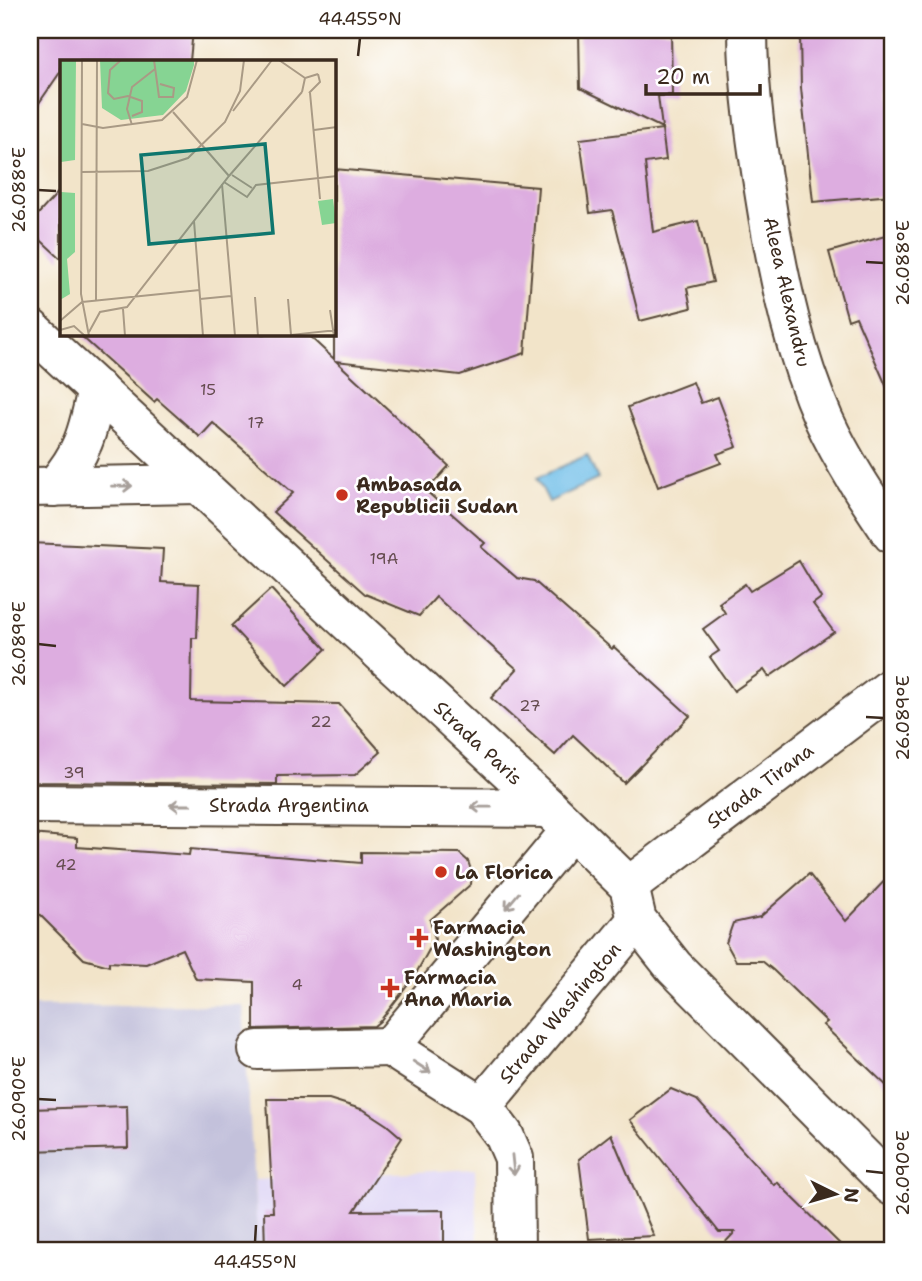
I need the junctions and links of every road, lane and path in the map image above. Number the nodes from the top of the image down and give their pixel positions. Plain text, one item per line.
1 (748, 30) edge
2 (30, 328) edge
3 (97, 389) junction
4 (199, 484) junction
5 (42, 487) edge
6 (892, 534) edge
7 (892, 687) edge
8 (30, 804) edge
9 (560, 819) junction
10 (633, 903) junction
11 (390, 1047) junction
12 (258, 1050) dead end
13 (482, 1106) junction
14 (892, 1186) edge
15 (515, 1251) edge

1 - 6 street, Aleea Alexandru
2 - 3 street, Strada Paris
3 - 4 street, Strada Paris
3 - 5 street
5 -> 4 street
4 - 9 street, Strada Paris
7 - 10 street, Strada Tirana
9 -> 8 street, Strada Argentina
9 - 10 street, Strada Paris
9 -> 11 street
10 - 13 street, Strada Washington
10 - 14 street, Strada Paris
11 - 12 street
11 -> 13 street
13 -> 15 street

